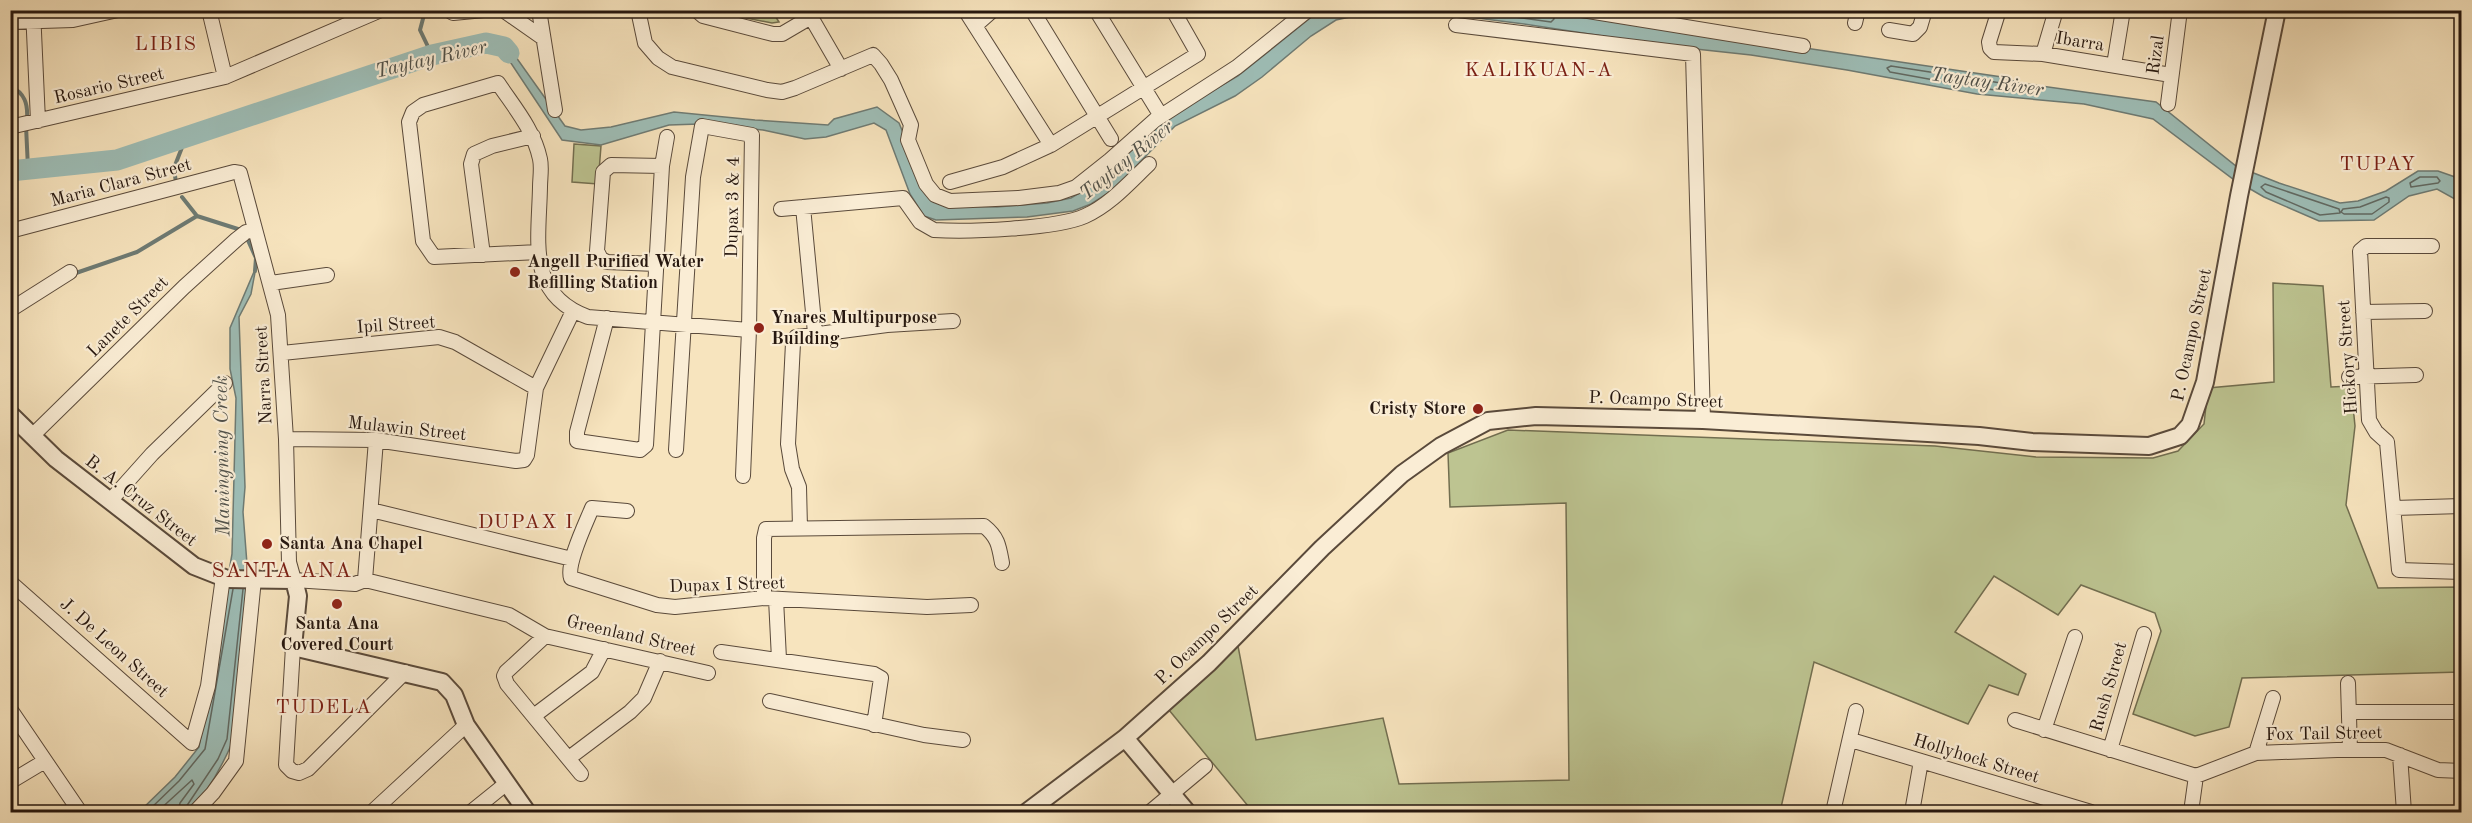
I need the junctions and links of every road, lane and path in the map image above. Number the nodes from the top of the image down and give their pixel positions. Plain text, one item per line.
1 (118, 10) edge
2 (209, 10) edge
3 (381, 10) edge
4 (448, 10) edge
5 (484, 10) edge
6 (503, 10) edge
7 (539, 10) edge
8 (638, 10) edge
9 (696, 10) edge
10 (965, 10) edge
11 (993, 10) edge
12 (1032, 10) edge
13 (1096, 10) edge
14 (1173, 10) edge
15 (1308, 10) edge
16 (1582, 10) edge
17 (1925, 10) edge
18 (1999, 10) edge
19 (2056, 10) edge
20 (2123, 10) edge
21 (2180, 10) edge
22 (2277, 10) edge
23 (809, 14) edge
24 (33, 16) edge
25 (10, 22) edge
26 (976, 25) junction
27 (1456, 25) dead end
28 (1889, 30) dead end
29 (543, 38) junction
30 (1803, 46) dead end
31 (2043, 54) junction
32 (2114, 65) junction
33 (842, 69) junction
34 (2171, 75) junction
35 (225, 77) junction
36 (1143, 87) junction
37 (2168, 104) dead end
38 (555, 110) dead end
39 (1158, 111) dead end
40 (1097, 116) junction
41 (22, 124) edge
42 (533, 136) junction
43 (666, 137) dead end
44 (1111, 139) dead end
45 (1051, 145) junction
46 (1149, 164) dead end
47 (662, 166) junction
48 (240, 173) joint
49 (950, 182) dead end
50 (803, 207) junction
51 (781, 209) dead end
52 (10, 231) edge
53 (246, 234) junction
54 (2432, 246) dead end
55 (538, 252) junction
56 (483, 255) junction
57 (656, 264) junction
58 (70, 272) dead end
59 (327, 275) dead end
60 (271, 283) junction
61 (10, 310) edge
62 (2425, 310) dead end
63 (573, 311) junction
64 (2363, 312) junction
65 (607, 318) junction
66 (953, 321) dead end
67 (654, 322) junction
68 (683, 324) junction
69 (749, 330) junction
70 (815, 333) junction
71 (282, 353) junction
72 (2367, 375) junction
73 (2416, 375) dead end
74 (2349, 377) dead end
75 (225, 382) dead end
76 (536, 388) junction
77 (1703, 420) junction
78 (13, 421) edge
79 (32, 435) junction
80 (286, 439) junction
81 (376, 440) junction
82 (676, 450) dead end
83 (742, 476) dead end
84 (110, 501) junction
85 (2462, 506) edge
86 (2394, 508) junction
87 (370, 510) junction
88 (627, 511) dead end
89 (800, 528) junction
90 (572, 559) junction
91 (1002, 563) dead end
92 (2462, 572) edge
93 (225, 578) junction
94 (252, 579) junction
95 (294, 580) junction
96 (365, 580) junction
97 (10, 582) edge
98 (770, 599) junction
99 (971, 605) dead end
100 (2144, 634) dead end
101 (545, 636) junction
102 (2075, 638) dead end
103 (293, 647) junction
104 (604, 649) junction
105 (720, 652) dead end
106 (780, 659) junction
107 (660, 661) junction
108 (405, 672) junction
109 (708, 673) dead end
110 (2348, 684) dead end
111 (2273, 698) dead end
112 (770, 701) dead end
113 (10, 709) edge
114 (1856, 711) dead end
115 (2349, 712) junction
116 (2462, 712) edge
117 (535, 715) junction
118 (2015, 720) dead end
119 (466, 725) junction
120 (874, 725) junction
121 (2044, 730) junction
122 (1125, 738) junction
123 (963, 740) dead end
124 (1851, 740) junction
125 (2110, 750) junction
126 (2350, 750) junction
127 (2256, 753) junction
128 (2400, 755) junction
129 (569, 759) junction
130 (45, 761) junction
131 (1921, 761) junction
132 (1205, 766) dead end
133 (2462, 771) edge
134 (581, 774) dead end
135 (2196, 776) junction
136 (10, 782) edge
137 (507, 783) junction
138 (1172, 795) junction
139 (80, 813) edge
140 (195, 813) edge
141 (372, 813) edge
142 (471, 813) edge
143 (527, 813) edge
144 (1027, 813) edge
145 (1150, 813) edge
146 (1187, 813) edge
147 (1833, 813) edge
148 (1912, 813) edge
149 (2091, 813) edge
150 (2191, 813) edge
151 (2404, 813) edge

1 - 24 street
2 - 35 street
3 - 35 street, Rosario Street
4 - 5 street
6 - 29 street
7 - 29 street
8 - 33 street
9 - 23 street
10 - 26 street
11 - 26 street
12 - 40 street
13 - 36 street
14 - 36 street
15 - 33 street
16 - 30 street
17 - 28 street
18 - 31 street, Ibarra
19 - 31 street
20 - 32 street
21 - 34 street, Rizal
22 - 77 street, P. Ocampo Street
23 - 33 street
24 - 25 street
24 - 41 street
26 - 45 street
27 - 77 street
29 - 38 street
31 - 32 street, Ibarra
32 - 34 street, Ibarra
34 - 37 street, Rizal
35 - 41 street, Rosario Street
36 - 39 street
36 - 40 street
40 - 44 street
40 - 45 street
42 - 55 street
42 - 56 street
42 - 56 street
43 - 47 street
45 - 49 street
46 - 50 street
47 - 57 street
47 - 57 street
48 - 52 street, Maria Clara Street
48 - 53 street, Narra Street
50 - 51 street
50 - 70 street
53 - 60 street, Narra Street
53 - 79 street, Lanete Street
54 - 64 street, Hickory Street
55 - 56 street
55 - 63 street
57 - 67 street
58 - 61 street
59 - 60 street
60 - 71 street, Narra Street
62 - 64 street
63 - 65 street
63 - 76 street
64 - 72 street, Hickory Street
65 - 67 street
65 - 67 street
66 - 70 street
67 - 68 street
68 - 69 street
68 - 69 street, Dupax 3 & 4
68 - 82 street, Dupax 3 & 4
69 - 83 street, Dupax 3 & 4
70 - 89 street
71 - 76 street, Ipil Street
71 - 80 street, Narra Street
72 - 73 street
72 - 74 street
72 - 86 street, Hickory Street
75 - 84 street
76 - 81 street, Mulawin Street
77 - 122 street, P. Ocampo Street
78 - 79 street, B. A. Cruz Street
79 - 84 street, B. A. Cruz Street
80 - 81 street, Mulawin Street
80 - 95 street, Narra Street
81 - 87 street
84 - 93 street, B. A. Cruz Street
85 - 86 street
86 - 92 street, Hickory Street
87 - 90 street
87 - 96 street
88 - 90 street
89 - 91 street
89 - 98 street
90 - 98 street, Dupax I Street
93 - 94 street, B. A. Cruz Street
93 - 97 street, J. De Leon Street
94 - 95 street, B. A. Cruz Street
94 - 140 street
95 - 96 street, B. A. Cruz Street
95 - 103 street
96 - 101 street, B. A. Cruz Street
98 - 99 street, Dupax I Street
98 - 106 street
100 - 125 street, Rush Street
101 - 104 street, Greenland Street
101 - 117 street
102 - 121 street
103 - 108 street
103 - 108 street
104 - 107 street, Greenland Street
104 - 117 street
105 - 106 street
106 - 120 street
107 - 109 street, Greenland Street
107 - 129 street
108 - 119 street
110 - 115 street
111 - 127 street
112 - 120 street
113 - 130 street
114 - 124 street
115 - 116 street
115 - 126 street
117 - 129 street
118 - 121 street
119 - 137 street
119 - 141 street
120 - 123 street
121 - 125 street
122 - 138 street
122 - 144 street, P. Ocampo Street
124 - 131 street, Hollyhock Street
124 - 147 street
125 - 135 street
126 - 127 street, Fox Tail Street
126 - 128 street, Fox Tail Street
127 - 135 street, Fox Tail Street
128 - 133 street, Fox Tail Street
128 - 151 street
129 - 134 street
130 - 136 street
130 - 139 street
131 - 148 street
131 - 149 street, Hollyhock Street
132 - 138 street
135 - 150 street
137 - 142 street
137 - 143 street
138 - 145 street
138 - 146 street

